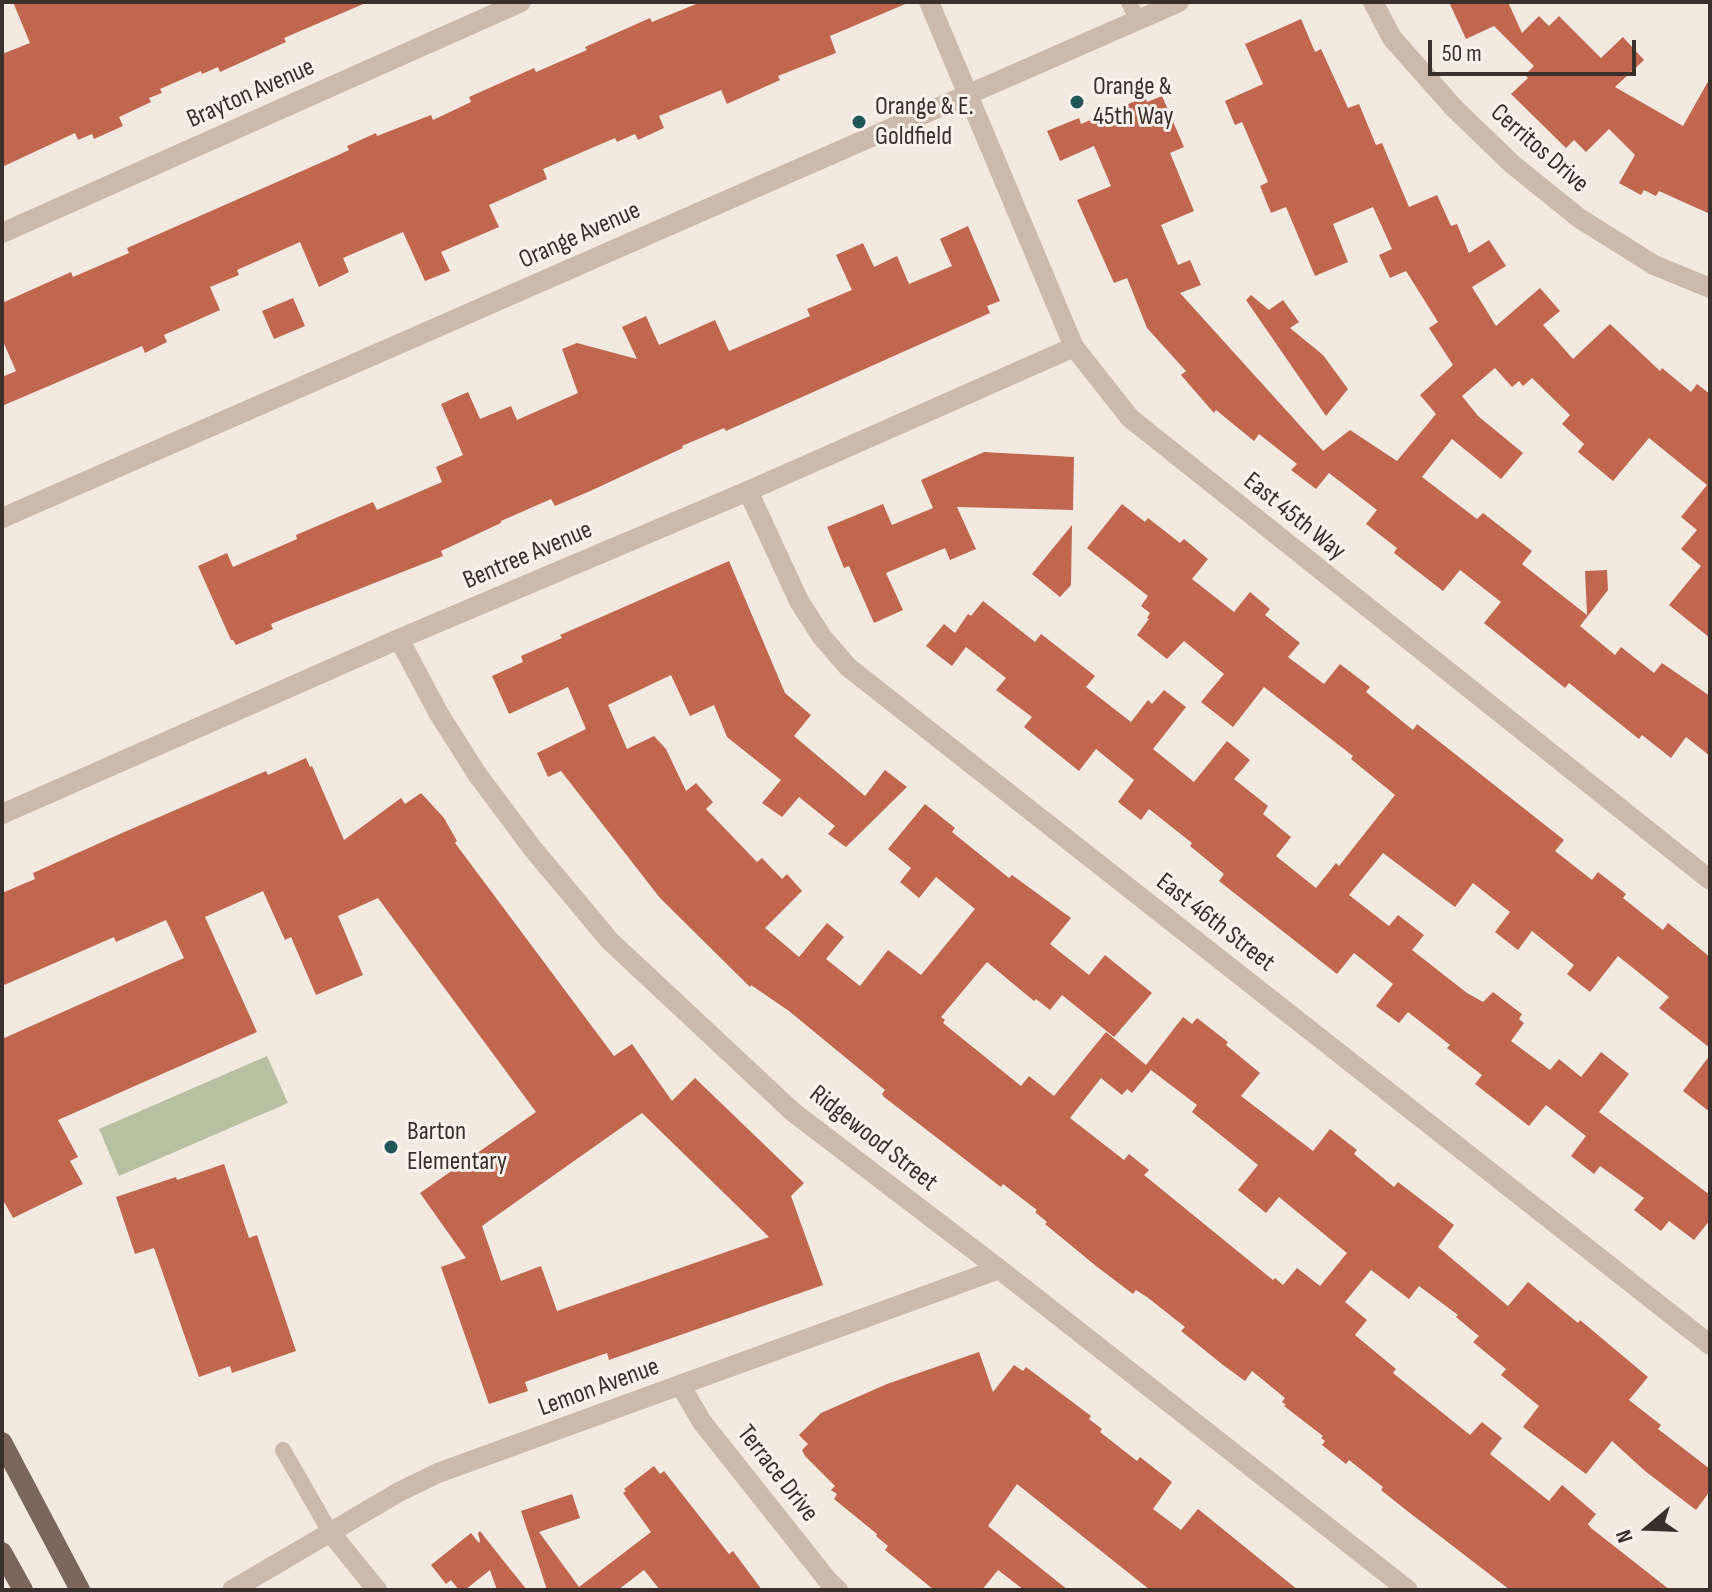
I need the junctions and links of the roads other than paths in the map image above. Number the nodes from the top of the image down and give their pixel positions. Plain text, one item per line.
1 (521, 2) edge
2 (929, 2) edge
3 (1179, 2) edge
4 (1373, 2) edge
5 (1133, 11) edge
6 (969, 95) junction
7 (2, 233) edge
8 (1710, 288) edge
9 (1074, 347) junction
10 (748, 491) junction
11 (2, 518) edge
12 (399, 639) junction
13 (2, 814) edge
14 (1710, 880) edge
15 (999, 1269) junction
16 (1710, 1345) edge
17 (681, 1386) junction
18 (2, 1442) edge
19 (283, 1450) dead end
20 (330, 1532) junction
21 (2, 1552) edge
22 (23, 1590) edge
23 (80, 1590) edge
24 (232, 1590) edge
25 (377, 1590) edge
26 (838, 1590) edge
27 (1408, 1590) edge

1 - 7 street, Brayton Avenue
2 - 6 street, East 45th Way
3 - 5 street, Orange Avenue
4 - 8 street, Cerritos Drive
5 - 6 street, Orange Avenue
6 - 9 street, East 45th Way
6 - 11 street, Orange Avenue
9 - 10 street, Bentree Avenue
9 - 14 street, East 45th Way
10 - 12 street, Bentree Avenue
10 - 16 street, East 46th Street
12 - 13 street, Bentree Avenue
12 - 15 street, Ridgewood Street
15 - 17 street, Lemon Avenue
15 - 27 street, Ridgewood Street
17 - 20 street, Lemon Avenue
17 - 26 street, Terrace Drive
18 - 23 main road
19 - 20 lane
20 - 24 street, Lemon Avenue
20 - 25 street
21 - 22 main road

